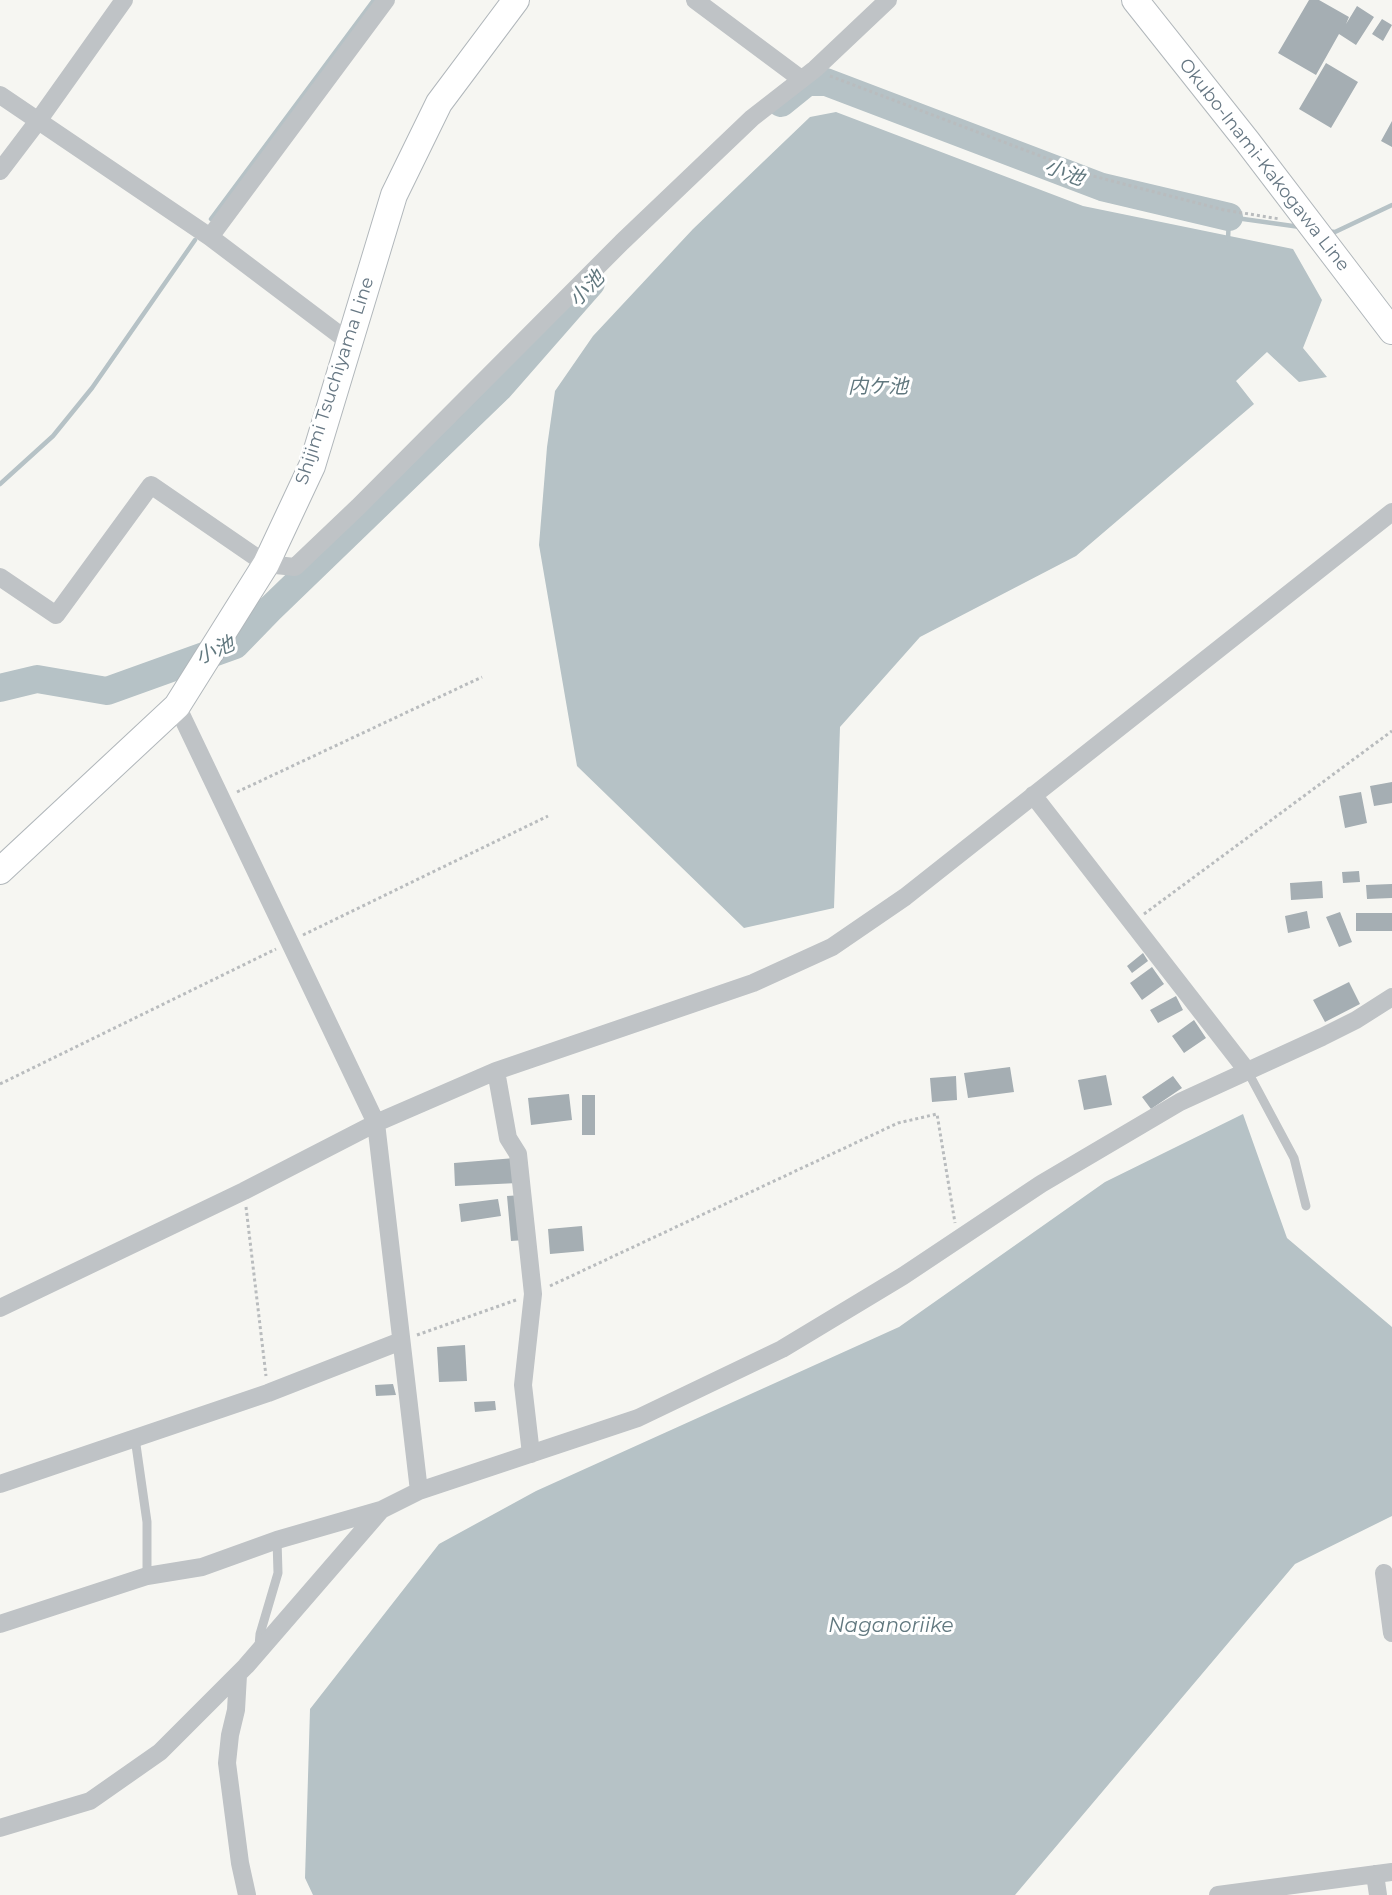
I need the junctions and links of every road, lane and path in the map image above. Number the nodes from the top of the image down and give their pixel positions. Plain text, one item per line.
1 (123, 0) edge
2 (386, 0) edge
3 (516, 0) edge
4 (695, 0) edge
5 (888, 0) edge
6 (1135, 0) edge
7 (808, 74) junction
8 (0, 95) edge
9 (38, 121) junction
10 (0, 171) edge
11 (1312, 227) junction
12 (210, 237) junction
13 (1392, 331) edge
14 (349, 342) junction
15 (1392, 513) edge
16 (266, 564) junction
17 (0, 577) edge
18 (482, 677) dead end
19 (177, 706) junction
20 (1392, 731) edge
21 (1033, 795) junction
22 (222, 799) junction
23 (0, 871) edge
24 (1133, 922) junction
25 (1392, 997) edge
26 (496, 1071) junction
27 (1248, 1072) junction
28 (376, 1123) junction
29 (244, 1191) junction
30 (1306, 1206) dead end
31 (957, 1240) junction
32 (533, 1294) junction
33 (0, 1308) edge
34 (401, 1341) junction
35 (268, 1393) junction
36 (135, 1438) junction
37 (531, 1454) junction
38 (0, 1484) edge
39 (419, 1491) junction
40 (381, 1510) junction
41 (277, 1540) junction
42 (1384, 1573) dead end
43 (147, 1576) junction
44 (0, 1624) edge
45 (1392, 1633) edge
46 (259, 1652) junction
47 (238, 1675) junction
48 (0, 1828) edge
49 (1384, 1873) edge
50 (247, 1895) edge
51 (1218, 1895) edge
52 (1378, 1895) edge

1 - 9 street
2 - 12 street
3 - 14 main road, Shijimi Tsuchiyama Line
4 - 7 street
5 - 7 street
6 - 11 main road, Okubo-Inami-Kakogawa Line
7 - 11 path
7 - 16 street
8 - 9 street
9 - 10 street
9 - 12 street
11 - 13 main road, Okubo-Inami-Kakogawa Line
12 - 14 street
14 - 16 main road, Shijimi Tsuchiyama Line
15 - 21 street
16 - 17 street
16 - 19 main road, Shijimi Tsuchiyama Line
18 - 22 path
19 - 22 street
19 - 23 main road, Shijimi Tsuchiyama Line
20 - 24 path
21 - 24 street
21 - 26 street
22 - 28 street
24 - 27 street
25 - 27 street
26 - 28 street
26 - 32 street
27 - 30 lane
27 - 31 street
28 - 29 street
28 - 34 street
29 - 33 street
29 - 35 path
31 - 32 path
31 - 37 street
32 - 34 path
32 - 37 street
34 - 35 street
34 - 39 street
35 - 36 street
36 - 38 street
36 - 43 lane
37 - 39 street
39 - 40 street
40 - 41 street
40 - 46 street
41 - 43 street
41 - 46 lane
42 - 45 street
43 - 44 street
46 - 47 street
47 - 48 street
47 - 50 street
49 - 51 street
49 - 52 street

